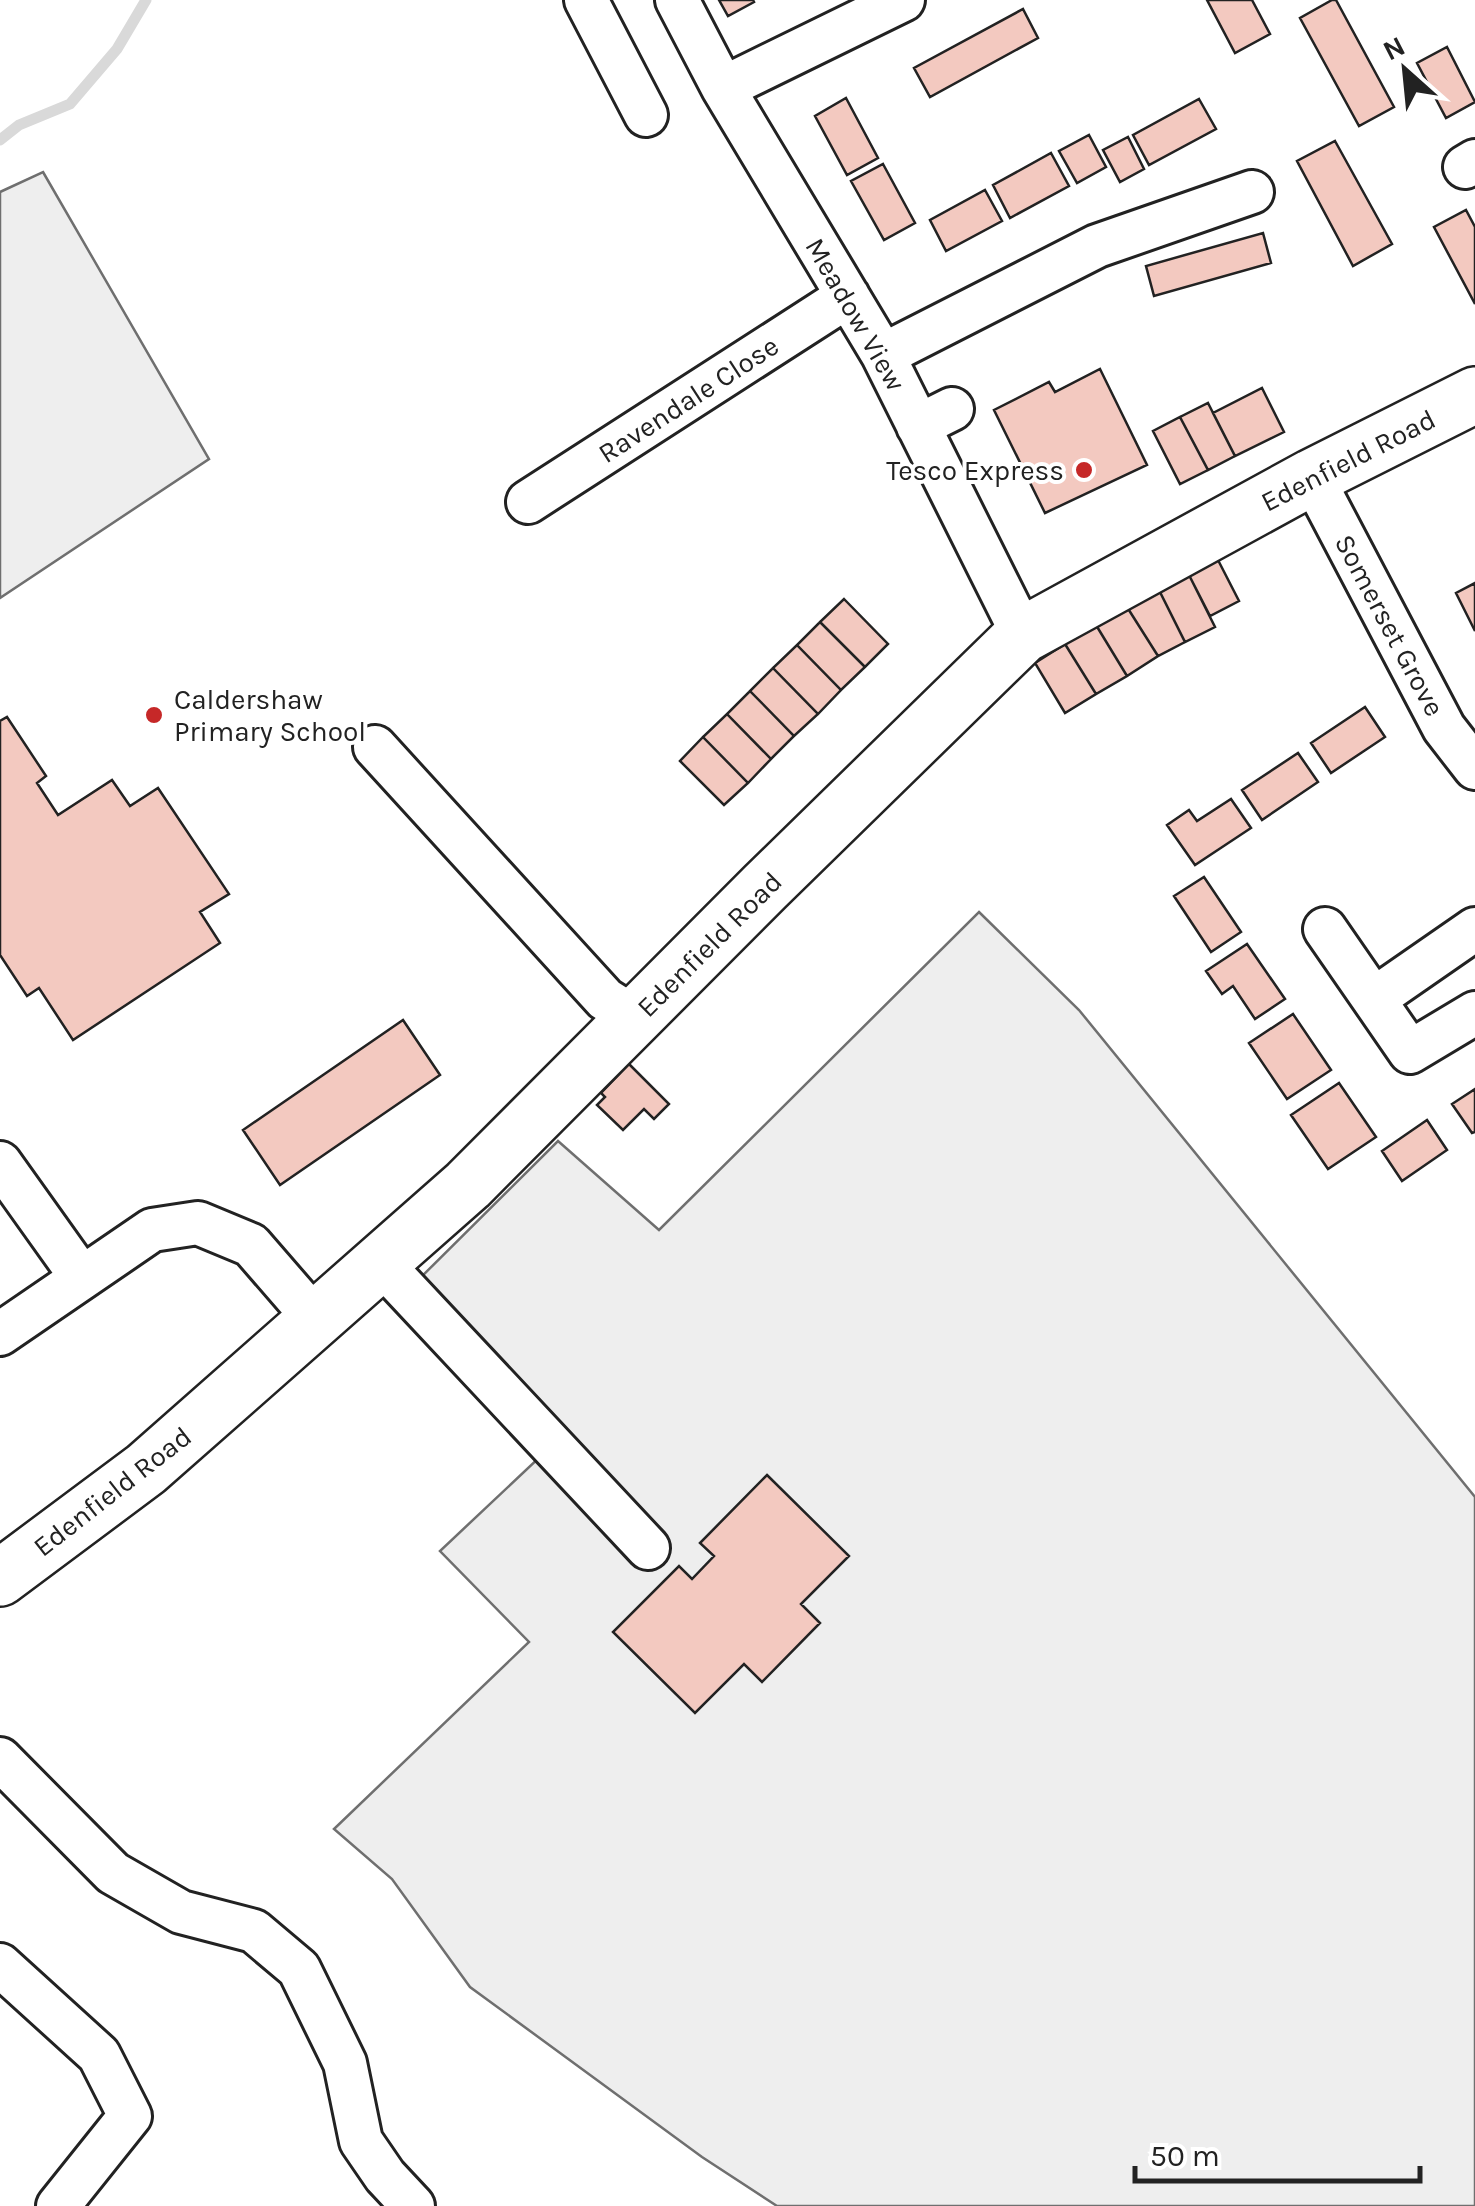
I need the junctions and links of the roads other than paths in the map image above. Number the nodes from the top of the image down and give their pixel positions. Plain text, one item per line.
1 (586, 0) edge
2 (677, 0) edge
3 (904, 0) edge
4 (723, 88) junction
5 (646, 115) dead end
6 (1252, 192) dead end
7 (848, 296) junction
8 (883, 355) junction
9 (1475, 395) edge
10 (1312, 477) junction
11 (528, 502) dead end
12 (1023, 636) junction
13 (375, 747) dead end
14 (1475, 768) edge
15 (1324, 929) dead end
16 (1475, 929) edge
17 (1374, 999) junction
18 (1475, 1013) edge
19 (636, 1018) junction
20 (0, 1163) edge
21 (381, 1263) junction
22 (82, 1278) junction
23 (316, 1320) junction
24 (0, 1334) edge
25 (648, 1548) dead end
26 (0, 1578) edge
27 (4, 1774) edge
28 (0, 1965) edge
29 (58, 2206) edge
30 (413, 2206) edge

1 - 5 street
2 - 4 street, Meadow View
3 - 4 street
4 - 7 street, Meadow View
6 - 8 street
7 - 8 street, Meadow View
7 - 11 street, Ravendale Close
8 - 12 street, Meadow View
9 - 10 main road, Edenfield Road
10 - 12 main road, Edenfield Road
10 - 14 street, Somerset Grove
12 - 19 main road, Edenfield Road
13 - 19 street
15 - 17 street
16 - 17 street
17 - 18 street
19 - 21 main road, Edenfield Road
20 - 22 street
21 - 23 main road, Edenfield Road
21 - 25 street
22 - 23 street
22 - 24 street
23 - 26 main road, Edenfield Road
27 - 30 street
28 - 29 street

